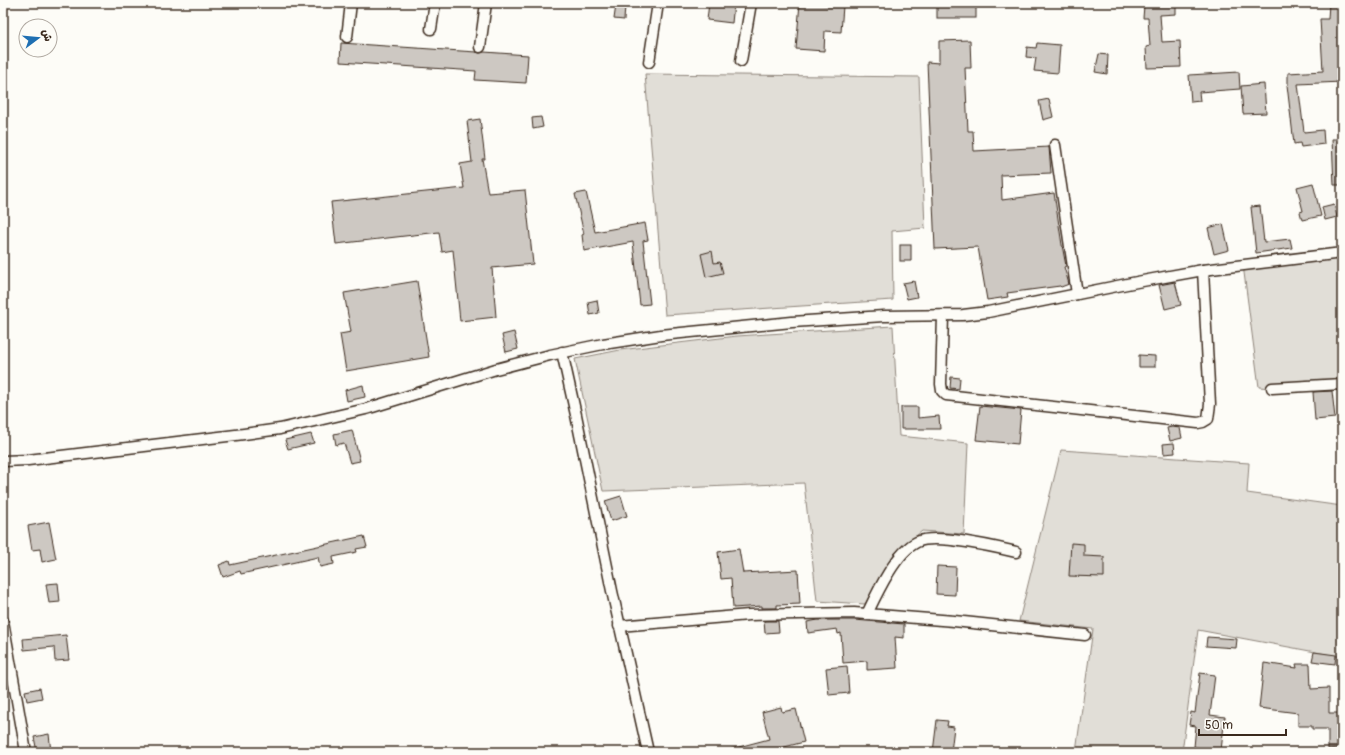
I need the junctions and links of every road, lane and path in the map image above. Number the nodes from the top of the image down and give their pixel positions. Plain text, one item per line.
1 (351, 3) edge
2 (435, 3) edge
3 (486, 3) edge
4 (658, 3) edge
5 (751, 3) edge
6 (431, 29) dead end
7 (347, 37) dead end
8 (480, 47) dead end
9 (741, 61) dead end
10 (649, 62) dead end
11 (1055, 145) dead end
12 (1342, 253) edge
13 (1203, 270) junction
14 (1077, 294) junction
15 (943, 316) junction
16 (562, 352) junction
17 (1342, 384) edge
18 (1272, 388) dead end
19 (3, 461) edge
20 (1016, 552) dead end
21 (867, 614) junction
22 (3, 621) edge
23 (619, 626) junction
24 (1085, 635) dead end
25 (26, 752) edge
26 (648, 752) edge

1 - 7 street
2 - 6 street
3 - 8 street
4 - 10 street
5 - 9 street
11 - 14 street
12 - 13 street
13 - 14 street
13 - 15 street
14 - 15 street
15 - 16 street
16 - 19 street
16 - 23 street
17 - 18 street
20 - 21 street
21 - 23 street
21 - 24 street
22 - 25 street
23 - 26 street

